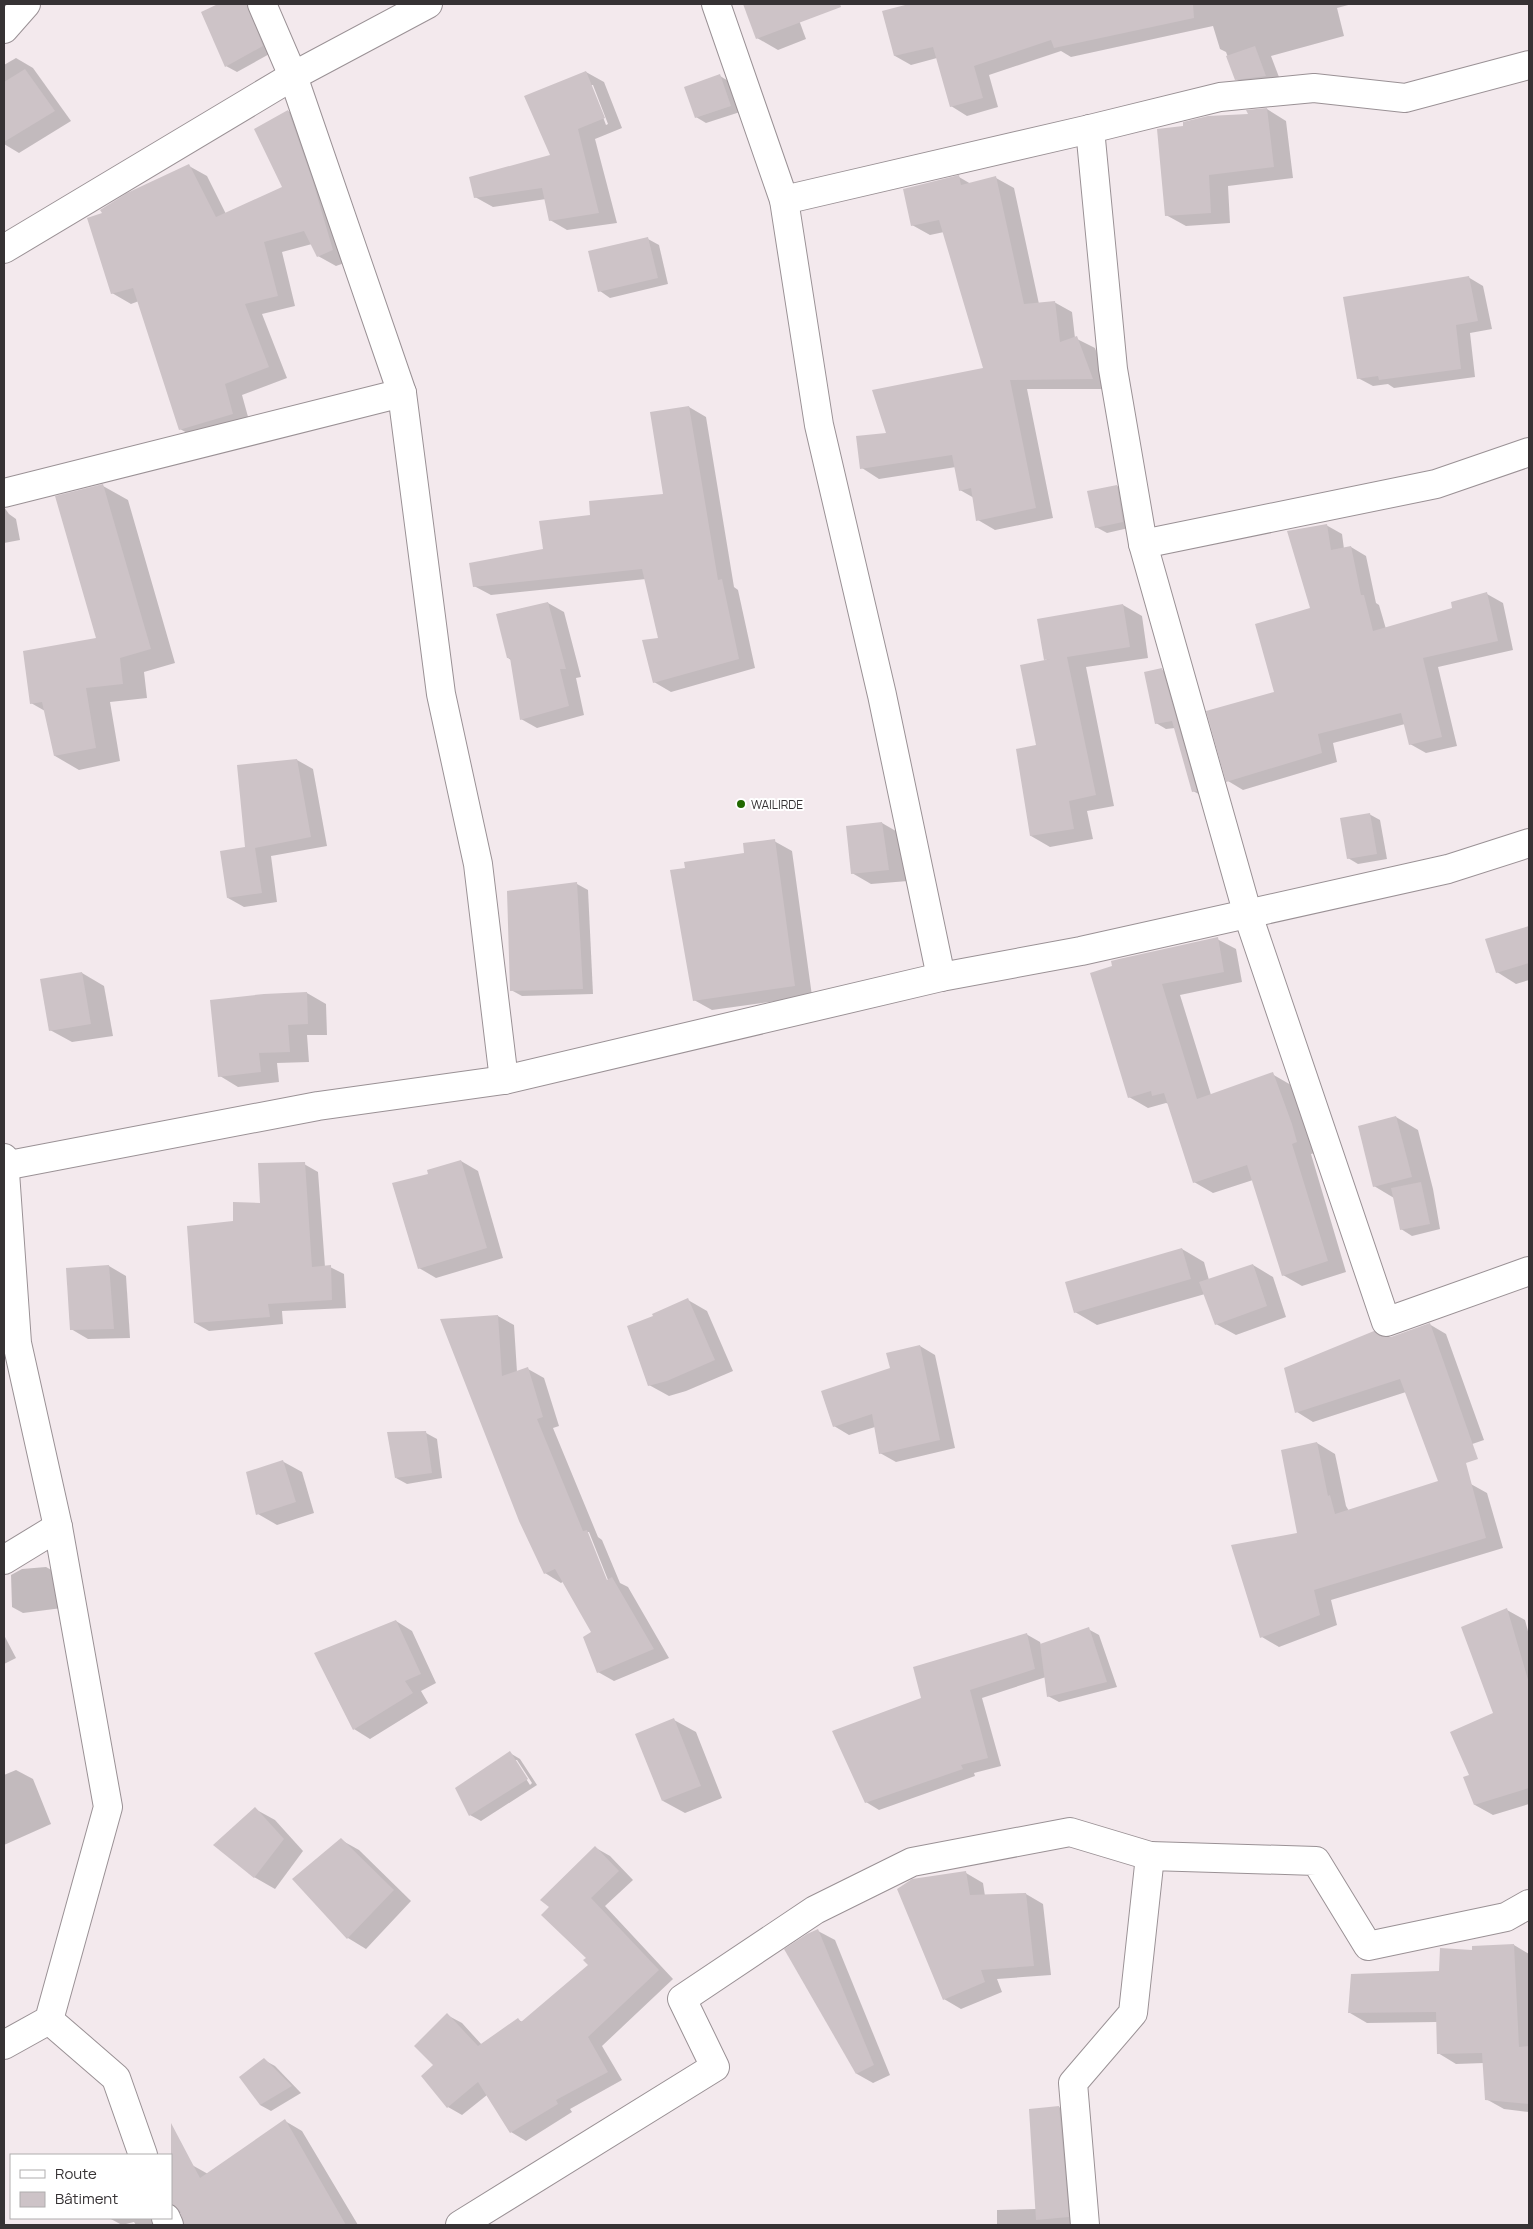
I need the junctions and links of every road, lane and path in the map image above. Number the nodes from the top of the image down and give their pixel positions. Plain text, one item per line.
1 (262, 4) edge
2 (428, 4) edge
3 (716, 4) edge
4 (23, 5) edge
5 (4, 29) edge
6 (1529, 66) edge
7 (293, 76) junction
8 (1090, 129) junction
9 (784, 200) junction
10 (4, 249) edge
11 (402, 393) junction
12 (1529, 452) edge
13 (4, 493) edge
14 (1143, 544) junction
15 (1529, 843) edge
16 (1248, 915) junction
17 (941, 978) junction
18 (504, 1080) junction
19 (4, 1163) edge
20 (1529, 1271) edge
21 (58, 1527) junction
22 (4, 1560) edge
23 (1150, 1856) junction
24 (1529, 1904) edge
25 (49, 2020) junction
26 (4, 2045) edge
27 (143, 2154) edge
28 (460, 2225) edge
29 (1085, 2225) edge

1 - 7 street
2 - 7 street
3 - 9 street
4 - 5 street
6 - 8 street
7 - 10 street
7 - 11 street
8 - 9 street
8 - 14 street
9 - 17 street
11 - 13 street
11 - 18 street
12 - 14 street
14 - 16 street
15 - 16 street
16 - 17 street
16 - 20 street
17 - 18 street
18 - 19 street
19 - 21 street
21 - 22 street
21 - 25 street
23 - 24 street
23 - 28 street
23 - 29 street
25 - 26 street
25 - 27 street

